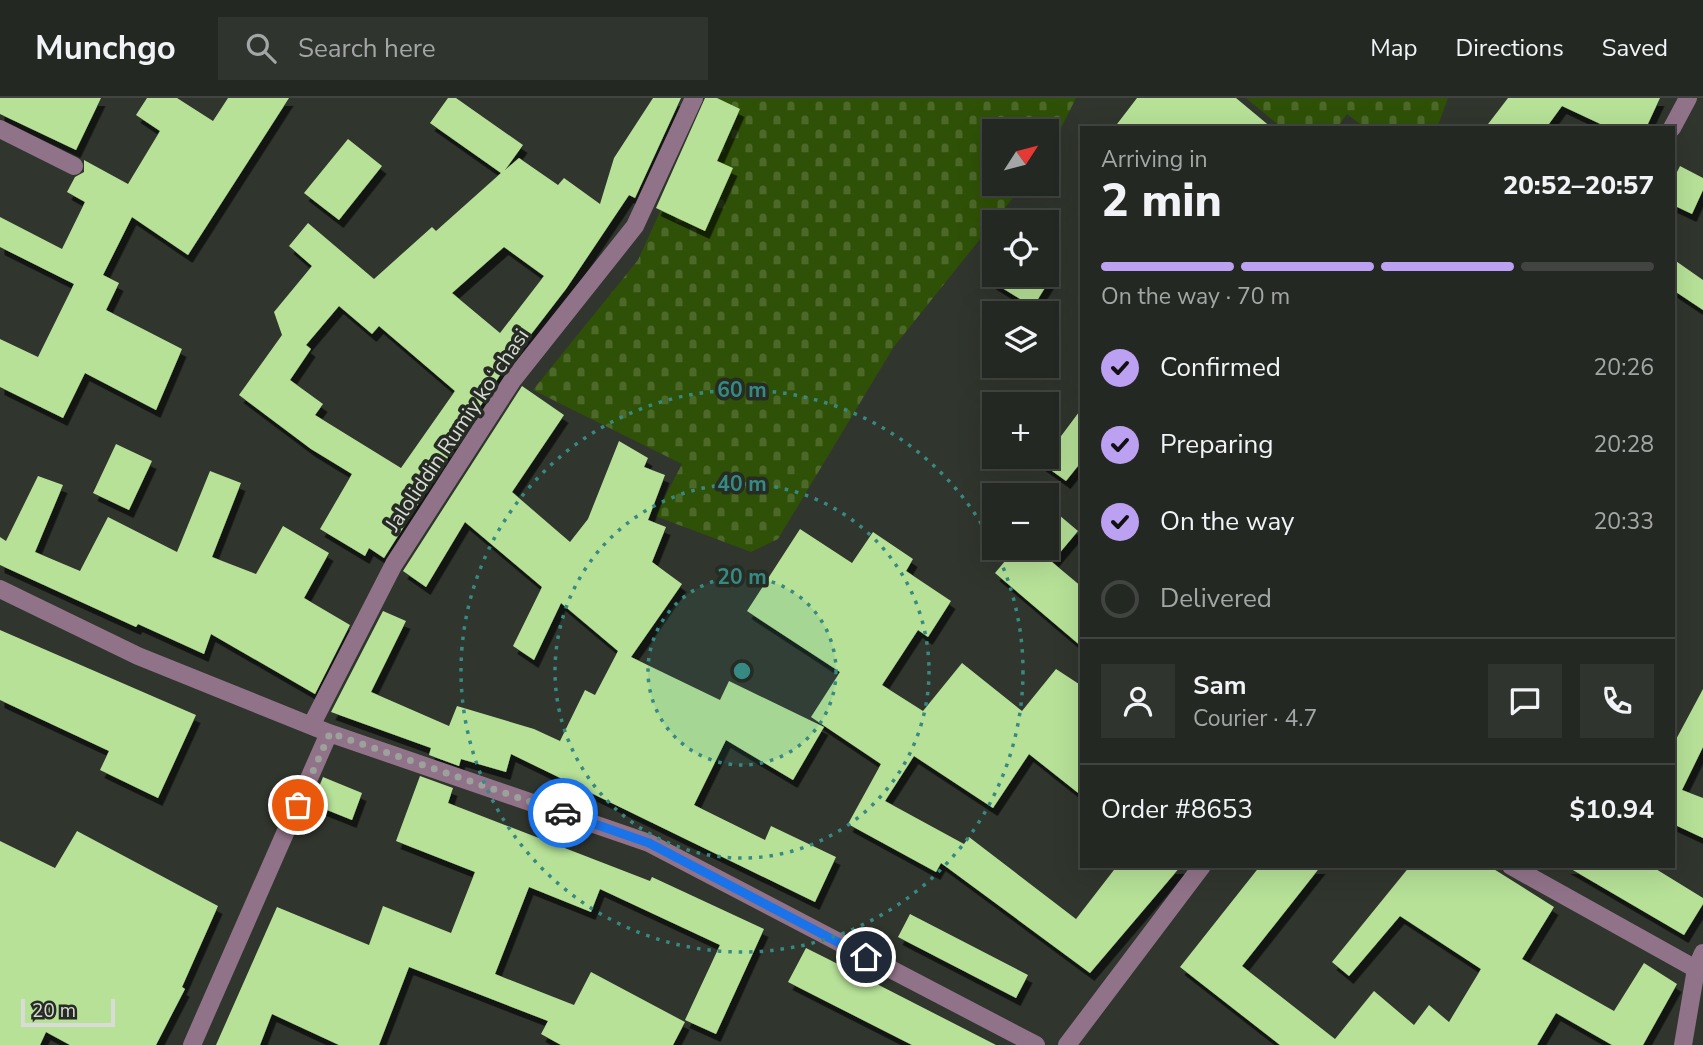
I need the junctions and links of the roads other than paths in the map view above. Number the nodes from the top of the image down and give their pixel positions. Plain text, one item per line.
1 (694, 98) edge
2 (1688, 98) edge
3 (1673, 126) edge
4 (0, 129) edge
5 (74, 166) dead end
6 (0, 589) edge
7 (312, 724) junction
8 (330, 733) junction
9 (1200, 868) edge
10 (1515, 868) edge
11 (1699, 961) edge
12 (192, 1045) edge
13 (1036, 1045) edge
14 (1067, 1045) edge
15 (1683, 1045) edge

1 - 7 street, Jaloliddin Rumiy koʻchasi
2 - 3 street
4 - 5 street
6 - 7 street
7 - 8 street
8 - 12 street
8 - 13 street
9 - 14 street
10 - 11 street
11 - 15 street

